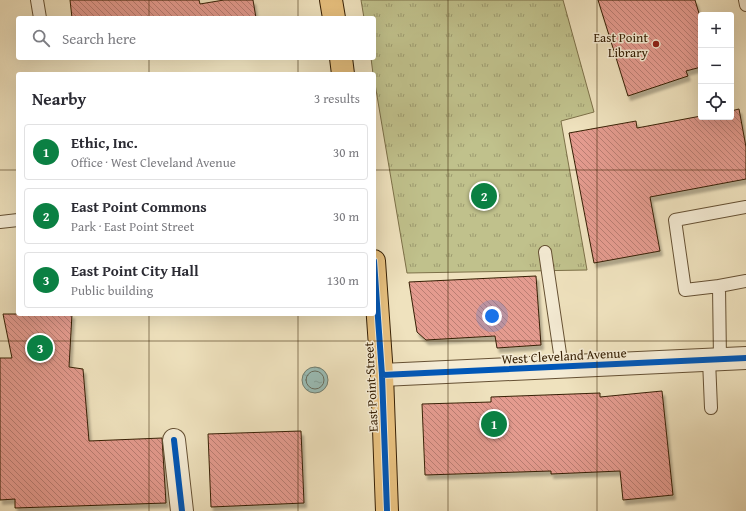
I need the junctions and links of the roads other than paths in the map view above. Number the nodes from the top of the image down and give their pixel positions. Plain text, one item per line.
1 (37, 0) edge
2 (331, 0) edge
3 (744, 0) edge
4 (746, 5) edge
5 (40, 16) edge
6 (334, 16) edge
7 (341, 60) edge
8 (343, 72) edge
9 (746, 207) edge
10 (16, 220) edge
11 (0, 222) edge
12 (546, 252) dead end
13 (746, 281) edge
14 (719, 286) junction
15 (376, 290) edge
16 (746, 358) edge
17 (714, 360) junction
18 (562, 367) junction
19 (382, 375) junction
20 (711, 408) dead end
21 (174, 440) dead end
22 (182, 511) edge
23 (387, 511) edge

1 - 5 lane
2 - 6 main road
3 - 4 lane
7 - 8 main road
9 - 14 lane
10 - 11 lane
12 - 18 lane
13 - 14 lane
14 - 17 lane
15 - 19 main road, East Point Street
16 - 17 street, West Cleveland Avenue
17 - 18 street, West Cleveland Avenue
17 - 20 lane
18 - 19 street, West Cleveland Avenue
19 - 23 main road, East Point Street
21 - 22 street

